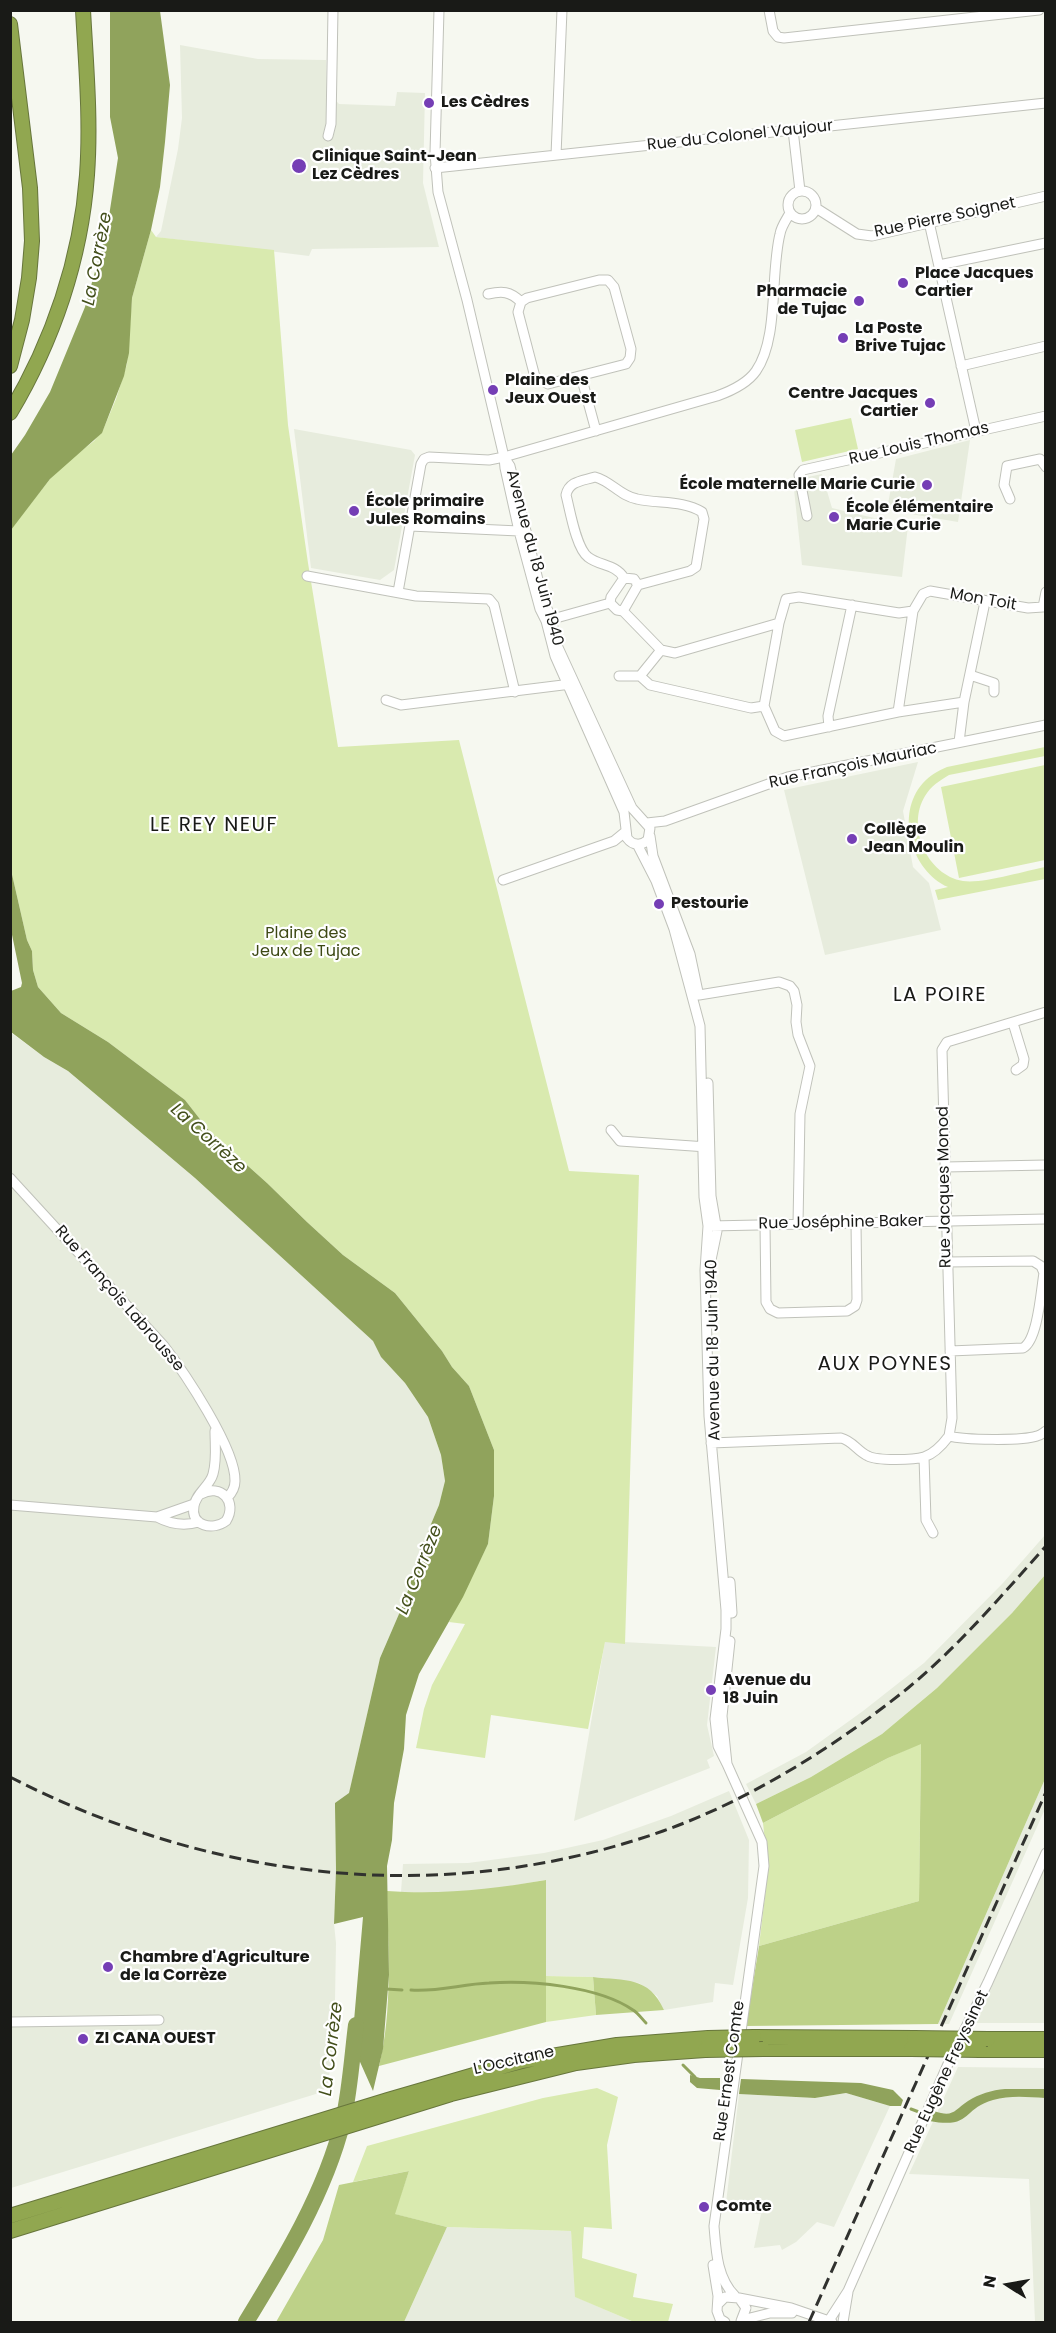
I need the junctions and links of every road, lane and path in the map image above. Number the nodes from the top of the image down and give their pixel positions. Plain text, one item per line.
1 (83, 10) edge
2 (333, 10) edge
3 (440, 10) edge
4 (562, 10) edge
5 (769, 10) edge
6 (1039, 10) edge
7 (10, 24) edge
8 (1046, 103) edge
9 (793, 130) junction
10 (328, 136) dead end
11 (556, 155) junction
12 (435, 168) junction
13 (800, 191) junction
14 (1046, 196) edge
15 (816, 208) junction
16 (790, 213) junction
17 (929, 222) junction
18 (1046, 243) edge
19 (939, 265) junction
20 (488, 294) dead end
21 (521, 303) junction
22 (1046, 346) edge
23 (10, 366) edge
24 (961, 366) junction
25 (581, 376) junction
26 (10, 413) edge
27 (1046, 416) edge
28 (596, 431) junction
29 (976, 431) junction
30 (504, 457) junction
31 (1046, 467) edge
32 (1010, 499) dead end
33 (807, 516) dead end
34 (410, 526) junction
35 (519, 531) junction
36 (307, 576) dead end
37 (624, 578) junction
38 (638, 585) junction
39 (398, 592) junction
40 (1046, 592) edge
41 (985, 602) junction
42 (610, 603) junction
43 (852, 605) junction
44 (1044, 609) edge
45 (623, 611) junction
46 (913, 611) junction
47 (549, 620) junction
48 (779, 623) junction
49 (661, 650) junction
50 (619, 675) dead end
51 (970, 675) junction
52 (640, 676) junction
53 (570, 684) junction
54 (515, 692) junction
55 (994, 692) dead end
56 (386, 700) dead end
57 (964, 702) junction
58 (764, 706) junction
59 (898, 712) junction
60 (1046, 725) edge
61 (829, 727) junction
62 (959, 742) junction
63 (647, 828) junction
64 (629, 836) junction
65 (503, 880) dead end
66 (699, 995) junction
67 (1046, 1012) edge
68 (1012, 1023) junction
69 (1016, 1070) dead end
70 (611, 1130) dead end
71 (706, 1147) junction
72 (1046, 1165) edge
73 (945, 1167) junction
74 (10, 1178) edge
75 (1046, 1219) edge
76 (945, 1221) junction
77 (856, 1223) junction
78 (798, 1224) junction
79 (765, 1225) junction
80 (712, 1226) junction
81 (947, 1262) junction
82 (950, 1351) junction
83 (216, 1428) junction
84 (1046, 1431) edge
85 (949, 1436) junction
86 (714, 1443) junction
87 (924, 1457) junction
88 (229, 1459) junction
89 (214, 1472) junction
90 (201, 1494) junction
91 (227, 1498) junction
92 (194, 1504) junction
93 (10, 1505) edge
94 (157, 1517) junction
95 (199, 1522) junction
96 (933, 1533) dead end
97 (735, 1784) joint
98 (759, 1838) junction
99 (1046, 1853) edge
100 (159, 2020) dead end
101 (10, 2022) edge
102 (1046, 2039) edge
103 (706, 2044) junction
104 (913, 2044) junction
105 (984, 2044) junction
106 (1046, 2050) edge
107 (10, 2216) edge
108 (10, 2231) edge
109 (848, 2291) junction
110 (737, 2297) junction
111 (718, 2307) junction
112 (806, 2313) junction
113 (740, 2321) edge
114 (713, 2322) edge
115 (725, 2322) edge
116 (829, 2322) edge
117 (843, 2322) edge

1 - 26 highway
2 - 10 street
3 - 12 street, Avenue du 18 Juin 1940
4 - 11 street
5 - 6 street
7 - 23 highway
8 - 9 street, Rue du Colonel Vaujour
9 - 11 street, Rue du Colonel Vaujour
9 - 13 street
11 - 12 street, Rue du Colonel Vaujour
12 - 30 street, Avenue du 18 Juin 1940
13 - 15 street
13 - 16 street
14 - 17 street, Rue Pierre Soignet
15 - 16 street
15 - 17 street, Rue Pierre Soignet
16 - 28 street
17 - 19 street
18 - 19 street
19 - 24 street
20 - 21 street
21 - 25 street
21 - 25 street
22 - 24 street
24 - 29 street
25 - 28 street
27 - 29 street, Rue Louis Thomas
28 - 30 street
29 - 33 street, Rue Louis Thomas
30 - 34 street
30 - 35 street, Avenue du 18 Juin 1940
30 - 47 street, Avenue du 18 Juin 1940
31 - 32 street
34 - 35 street
34 - 39 street
35 - 47 street, Avenue du 18 Juin 1940
36 - 39 street
37 - 38 street
37 - 38 street
37 - 42 street
38 - 45 street
39 - 54 street
40 - 44 street, Mon Toit
41 - 44 street, Mon Toit
41 - 46 street, Mon Toit
41 - 51 street
42 - 45 street
42 - 47 street
43 - 46 street
43 - 48 street
43 - 61 street
45 - 49 street
46 - 59 street
47 - 53 street, Avenue du 18 Juin 1940
48 - 49 street
48 - 58 street
49 - 52 street
50 - 52 street
51 - 55 street
51 - 57 street
52 - 58 street
53 - 54 street
53 - 63 street, Avenue du 18 Juin 1940
53 - 64 street, Avenue du 18 Juin 1940
54 - 56 street
57 - 59 street
57 - 62 street
58 - 61 street
59 - 61 street
60 - 62 street, Rue François Mauriac
62 - 63 street, Rue François Mauriac
63 - 64 street
63 - 64 street
63 - 66 street, Avenue du 18 Juin 1940
64 - 65 street
64 - 71 street, Avenue du 18 Juin 1940
66 - 71 street, Avenue du 18 Juin 1940
66 - 78 street
67 - 68 street, Rue Jacques Monod
68 - 69 street
68 - 73 street, Rue Jacques Monod
70 - 71 street
71 - 80 street, Avenue du 18 Juin 1940
72 - 73 street
73 - 76 street, Rue Jacques Monod
74 - 83 street, Rue François Labrousse
75 - 76 street, Rue Joséphine Baker
76 - 77 street, Rue Joséphine Baker
76 - 81 street, Rue Jacques Monod
77 - 78 street, Rue Joséphine Baker
77 - 79 street
78 - 79 street, Rue Joséphine Baker
79 - 80 street, Rue Joséphine Baker
80 - 86 street, Avenue du 18 Juin 1940
80 - 86 street, Avenue du 18 Juin 1940
81 - 82 street, Rue Jacques Monod
81 - 82 street
82 - 85 street, Rue Jacques Monod
83 - 88 street, Rue François Labrousse
83 - 89 street
84 - 85 street
85 - 87 street
86 - 87 street
86 - 97 street, Avenue du 18 Juin 1940
87 - 96 street
88 - 89 street
88 - 91 street, Rue François Labrousse
89 - 90 street
90 - 91 street
90 - 92 street
91 - 95 street, Rue François Labrousse
92 - 94 street, Rue François Labrousse
92 - 95 street
93 - 94 street, Rue François Labrousse
94 - 95 street, Rue François Labrousse
97 - 98 street, Rue Ernest Comte
98 - 110 street, Rue Ernest Comte
98 - 111 street, Rue Ernest Comte
99 - 109 street, Rue Eugène Freyssinet
100 - 101 street
102 - 105 highway, L'Occitane
103 - 104 highway, L'Occitane, bridge
103 - 104 highway, L'Occitane, bridge
103 - 107 highway, L'Occitane
103 - 108 highway, L'Occitane
104 - 105 highway, L'Occitane, bridge
105 - 106 highway, L'Occitane
109 - 116 street, Rue Eugène Freyssinet
109 - 117 street, Rue Eugène Freyssinet
110 - 111 street
110 - 112 street
110 - 113 street
111 - 114 street, Rue Ernest Comte
111 - 115 street
112 - 113 street
112 - 116 street

